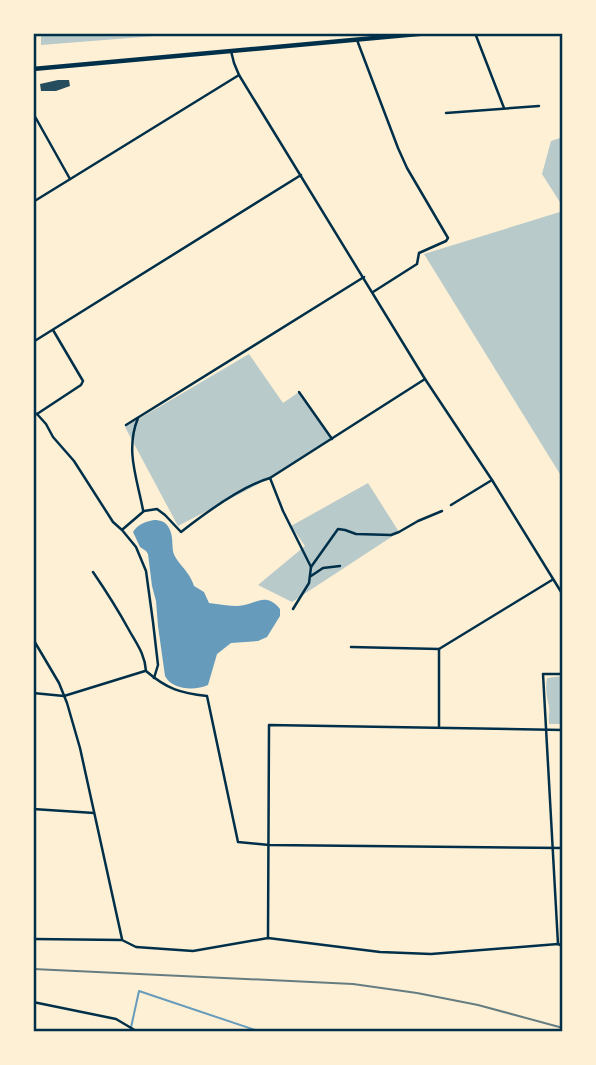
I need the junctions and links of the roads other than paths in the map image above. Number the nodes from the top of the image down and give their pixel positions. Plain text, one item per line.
1 (429, 33) edge
2 (475, 33) edge
3 (357, 40) junction
4 (231, 51) junction
5 (33, 69) edge
6 (239, 75) junction
7 (539, 106) dead end
8 (504, 108) junction
9 (33, 113) edge
10 (446, 113) dead end
11 (301, 175) junction
12 (70, 179) junction
13 (33, 202) edge
14 (363, 277) junction
15 (373, 292) junction
16 (53, 330) junction
17 (33, 342) edge
18 (425, 379) junction
19 (299, 392) dead end
20 (35, 414) edge
21 (138, 418) junction
22 (126, 425) dead end
23 (332, 439) junction
24 (270, 478) junction
25 (492, 480) junction
26 (452, 505) dead end
27 (144, 511) junction
28 (442, 511) dead end
29 (122, 530) junction
30 (340, 566) dead end
31 (312, 567) junction
32 (93, 572) dead end
33 (311, 576) junction
34 (553, 579) junction
35 (563, 596) edge
36 (293, 610) dead end
37 (33, 639) edge
38 (351, 647) dead end
39 (439, 649) junction
40 (146, 670) junction
41 (563, 674) edge
42 (154, 678) junction
43 (33, 693) edge
44 (64, 696) junction
45 (439, 727) junction
46 (547, 729) junction
47 (563, 730) edge
48 (33, 809) edge
49 (94, 813) junction
50 (269, 845) junction
51 (552, 848) junction
52 (563, 848) edge
53 (268, 938) junction
54 (33, 939) edge
55 (122, 940) junction
56 (558, 944) junction
57 (563, 946) edge
58 (33, 1002) edge
59 (138, 1032) edge

1 - 3 highway
2 - 8 street
3 - 4 highway
3 - 15 street
4 - 5 highway
4 - 6 street
6 - 11 street
6 - 12 street
7 - 8 street
8 - 10 street
9 - 12 street
11 - 14 street
11 - 16 street
12 - 13 street
14 - 15 street
14 - 21 street
15 - 18 street
16 - 17 street
16 - 20 street
18 - 23 street
18 - 25 street
19 - 23 street
20 - 29 street
21 - 22 street
21 - 27 street
23 - 24 street
24 - 27 street
24 - 31 street
25 - 26 street
25 - 34 street
27 - 29 street
28 - 31 street
29 - 42 street
30 - 33 street
31 - 33 street
32 - 40 street
33 - 36 street
34 - 35 street
34 - 39 street
37 - 44 street
38 - 39 street
39 - 45 street
40 - 42 street
40 - 44 street
41 - 46 street
42 - 50 street
43 - 44 street
44 - 49 street
45 - 46 street
45 - 50 street
46 - 47 street
46 - 51 street
48 - 49 street
49 - 55 street
50 - 51 street
50 - 53 street
51 - 52 street
51 - 56 street
53 - 55 street
53 - 56 street
54 - 55 street
56 - 57 street
58 - 59 street

